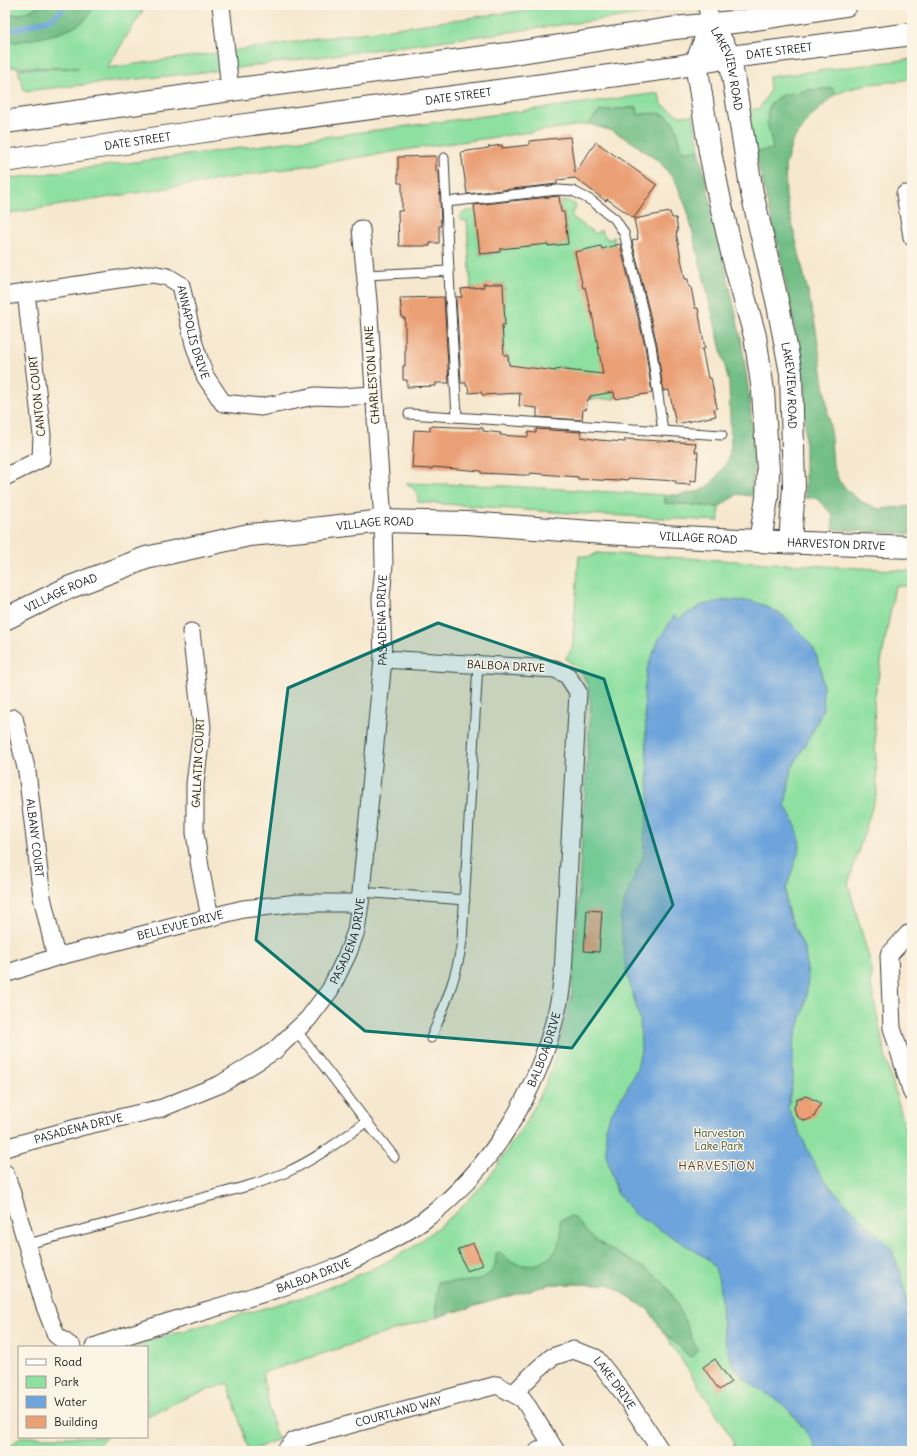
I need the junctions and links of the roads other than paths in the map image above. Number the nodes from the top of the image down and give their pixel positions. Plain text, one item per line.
1 (221, 5) edge
2 (846, 5) edge
3 (709, 14) edge
4 (912, 34) edge
5 (730, 58) junction
6 (696, 62) junction
7 (230, 90) junction
8 (5, 122) edge
9 (444, 158) dead end
10 (5, 160) edge
11 (905, 194) dead end
12 (446, 202) junction
13 (361, 229) dead end
14 (912, 237) edge
15 (448, 271) junction
16 (365, 275) junction
17 (26, 292) junction
18 (5, 296) edge
19 (373, 394) junction
20 (409, 414) dead end
21 (457, 417) junction
22 (663, 431) junction
23 (722, 435) dead end
24 (5, 477) edge
25 (383, 521) junction
26 (760, 541) junction
27 (790, 542) junction
28 (912, 547) edge
29 (5, 619) edge
30 (191, 632) dead end
31 (383, 659) junction
32 (478, 664) junction
33 (14, 718) dead end
34 (360, 898) junction
35 (465, 900) junction
36 (210, 917) junction
37 (912, 934) edge
38 (56, 957) junction
39 (5, 974) edge
40 (296, 1030) junction
41 (431, 1038) dead end
42 (912, 1093) edge
43 (366, 1122) junction
44 (5, 1148) edge
45 (394, 1157) dead end
46 (5, 1173) edge
47 (27, 1244) junction
48 (71, 1346) edge
49 (97, 1346) edge
50 (514, 1394) junction
51 (548, 1449) edge
52 (285, 1451) edge
53 (661, 1451) edge

1 - 7 street
2 - 3 street
3 - 5 street, LAKEVIEW ROAD
3 - 6 street, LAKEVIEW ROAD
3 - 7 street
4 - 5 street, DATE STREET
5 - 6 street, DATE STREET
5 - 27 street, LAKEVIEW ROAD
6 - 10 street, DATE STREET
6 - 26 street
7 - 8 street
9 - 12 lane
11 - 14 street
12 - 15 lane
12 - 22 lane
13 - 16 street, CHARLESTON LANE
15 - 16 lane
15 - 21 lane
16 - 19 street, CHARLESTON LANE
17 - 18 street, ANNAPOLIS DRIVE
17 - 19 street, ANNAPOLIS DRIVE
17 - 24 street, CANTON COURT
19 - 25 street, CHARLESTON LANE
20 - 21 lane
21 - 22 lane
22 - 23 lane
25 - 26 street, VILLAGE ROAD
25 - 29 street, VILLAGE ROAD
25 - 31 street, PASADENA DRIVE
26 - 27 street, HARVESTON DRIVE
27 - 28 street, HARVESTON DRIVE
30 - 36 street, GALLATIN COURT
31 - 32 street, BALBOA DRIVE
31 - 34 street, PASADENA DRIVE
32 - 35 lane
32 - 49 street, BALBOA DRIVE
33 - 38 street, ALBANY COURT
34 - 35 lane
34 - 36 street, BELLEVUE DRIVE
34 - 40 street, PASADENA DRIVE
35 - 41 lane
36 - 38 street, BELLEVUE DRIVE
37 - 42 street
38 - 39 street, BELLEVUE DRIVE
40 - 43 lane
40 - 44 street, PASADENA DRIVE
43 - 45 lane
43 - 47 lane
46 - 47 street
47 - 48 street
50 - 51 street, COURTLAND WAY
50 - 52 street, COURTLAND WAY
50 - 53 street, LAKE DRIVE

